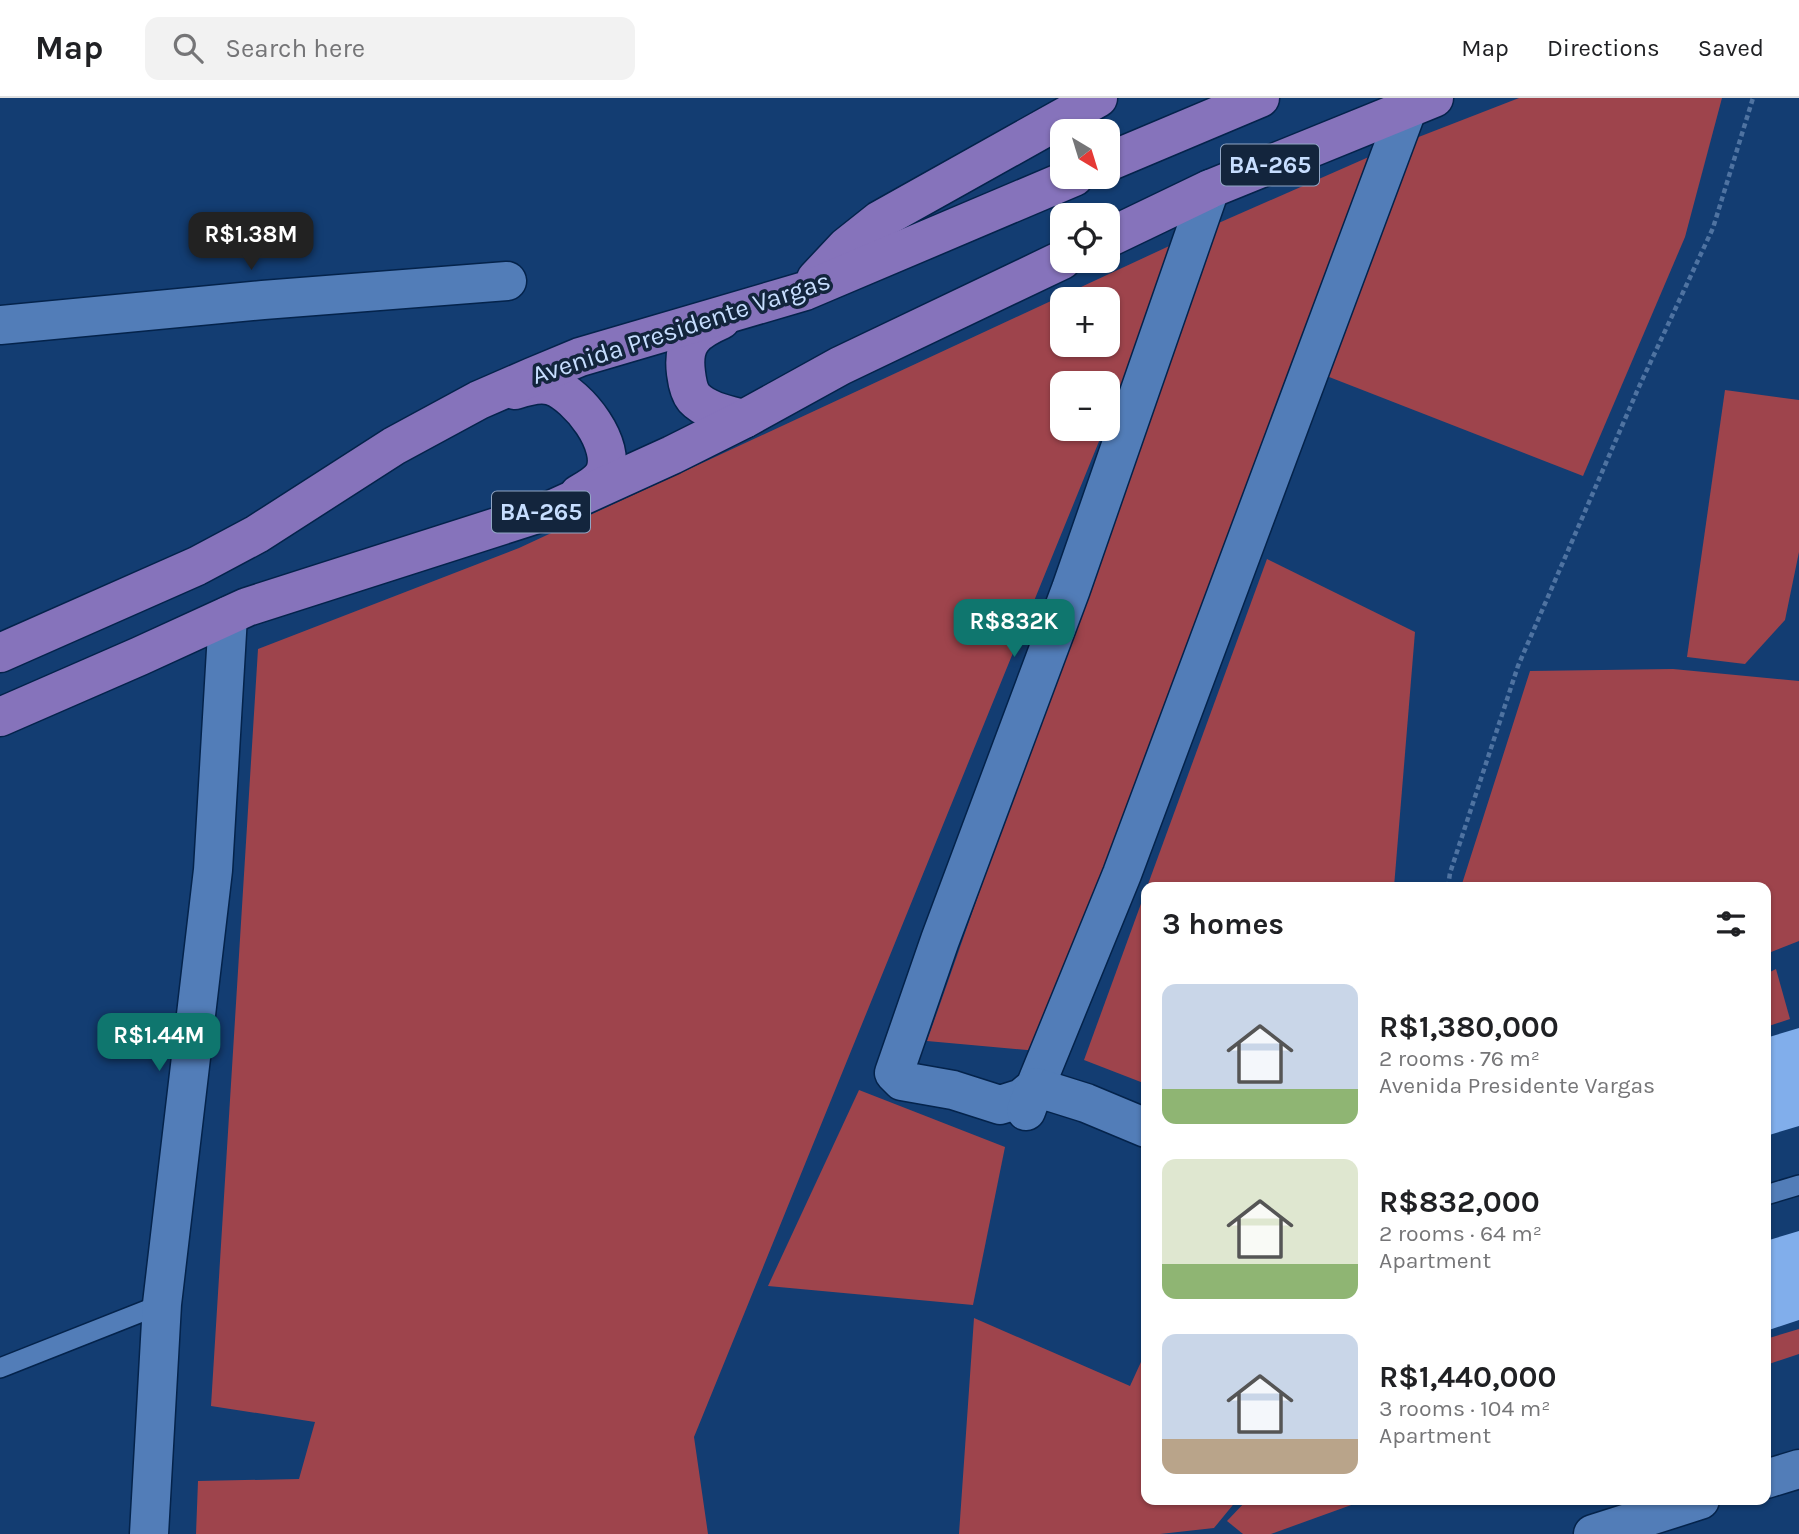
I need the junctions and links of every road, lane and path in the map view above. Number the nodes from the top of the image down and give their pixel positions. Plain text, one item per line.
1 (1098, 98) edge
2 (1260, 98) edge
3 (1753, 98) edge
4 (1421, 104) edge
5 (1120, 157) edge
6 (1050, 187) edge
7 (1210, 189) junction
8 (1120, 232) edge
9 (1050, 266) edge
10 (507, 281) dead end
11 (805, 290) junction
12 (745, 308) junction
13 (0, 325) edge
14 (479, 400) junction
15 (744, 419) junction
16 (552, 509) junction
17 (228, 616) junction
18 (0, 653) edge
19 (0, 717) edge
20 (1449, 882) edge
21 (1035, 1087) junction
22 (1141, 1126) edge
23 (1799, 1185) edge
24 (1771, 1193) edge
25 (162, 1304) junction
26 (0, 1368) edge
27 (1799, 1469) edge
28 (1771, 1477) edge
29 (1691, 1505) edge
30 (1656, 1525) edge
31 (149, 1534) edge
32 (1593, 1534) edge

1 - 11 main road
2 - 5 main road
3 - 20 path
4 - 7 main road, BA-265
4 - 21 street
6 - 11 main road, Avenida Presidente Vargas
7 - 8 main road, BA-265
7 - 21 street
9 - 15 main road, BA-265
10 - 13 street
11 - 12 main road, Avenida Presidente Vargas
12 - 14 main road, Avenida Presidente Vargas
12 - 15 main road
14 - 16 main road
14 - 18 main road, Avenida Presidente Vargas
15 - 16 main road, BA-265
16 - 17 main road, BA-265
17 - 19 main road, BA-265
17 - 25 street
21 - 22 street
23 - 24 lane
25 - 26 lane
25 - 31 street
27 - 28 street
29 - 30 street
30 - 32 street

